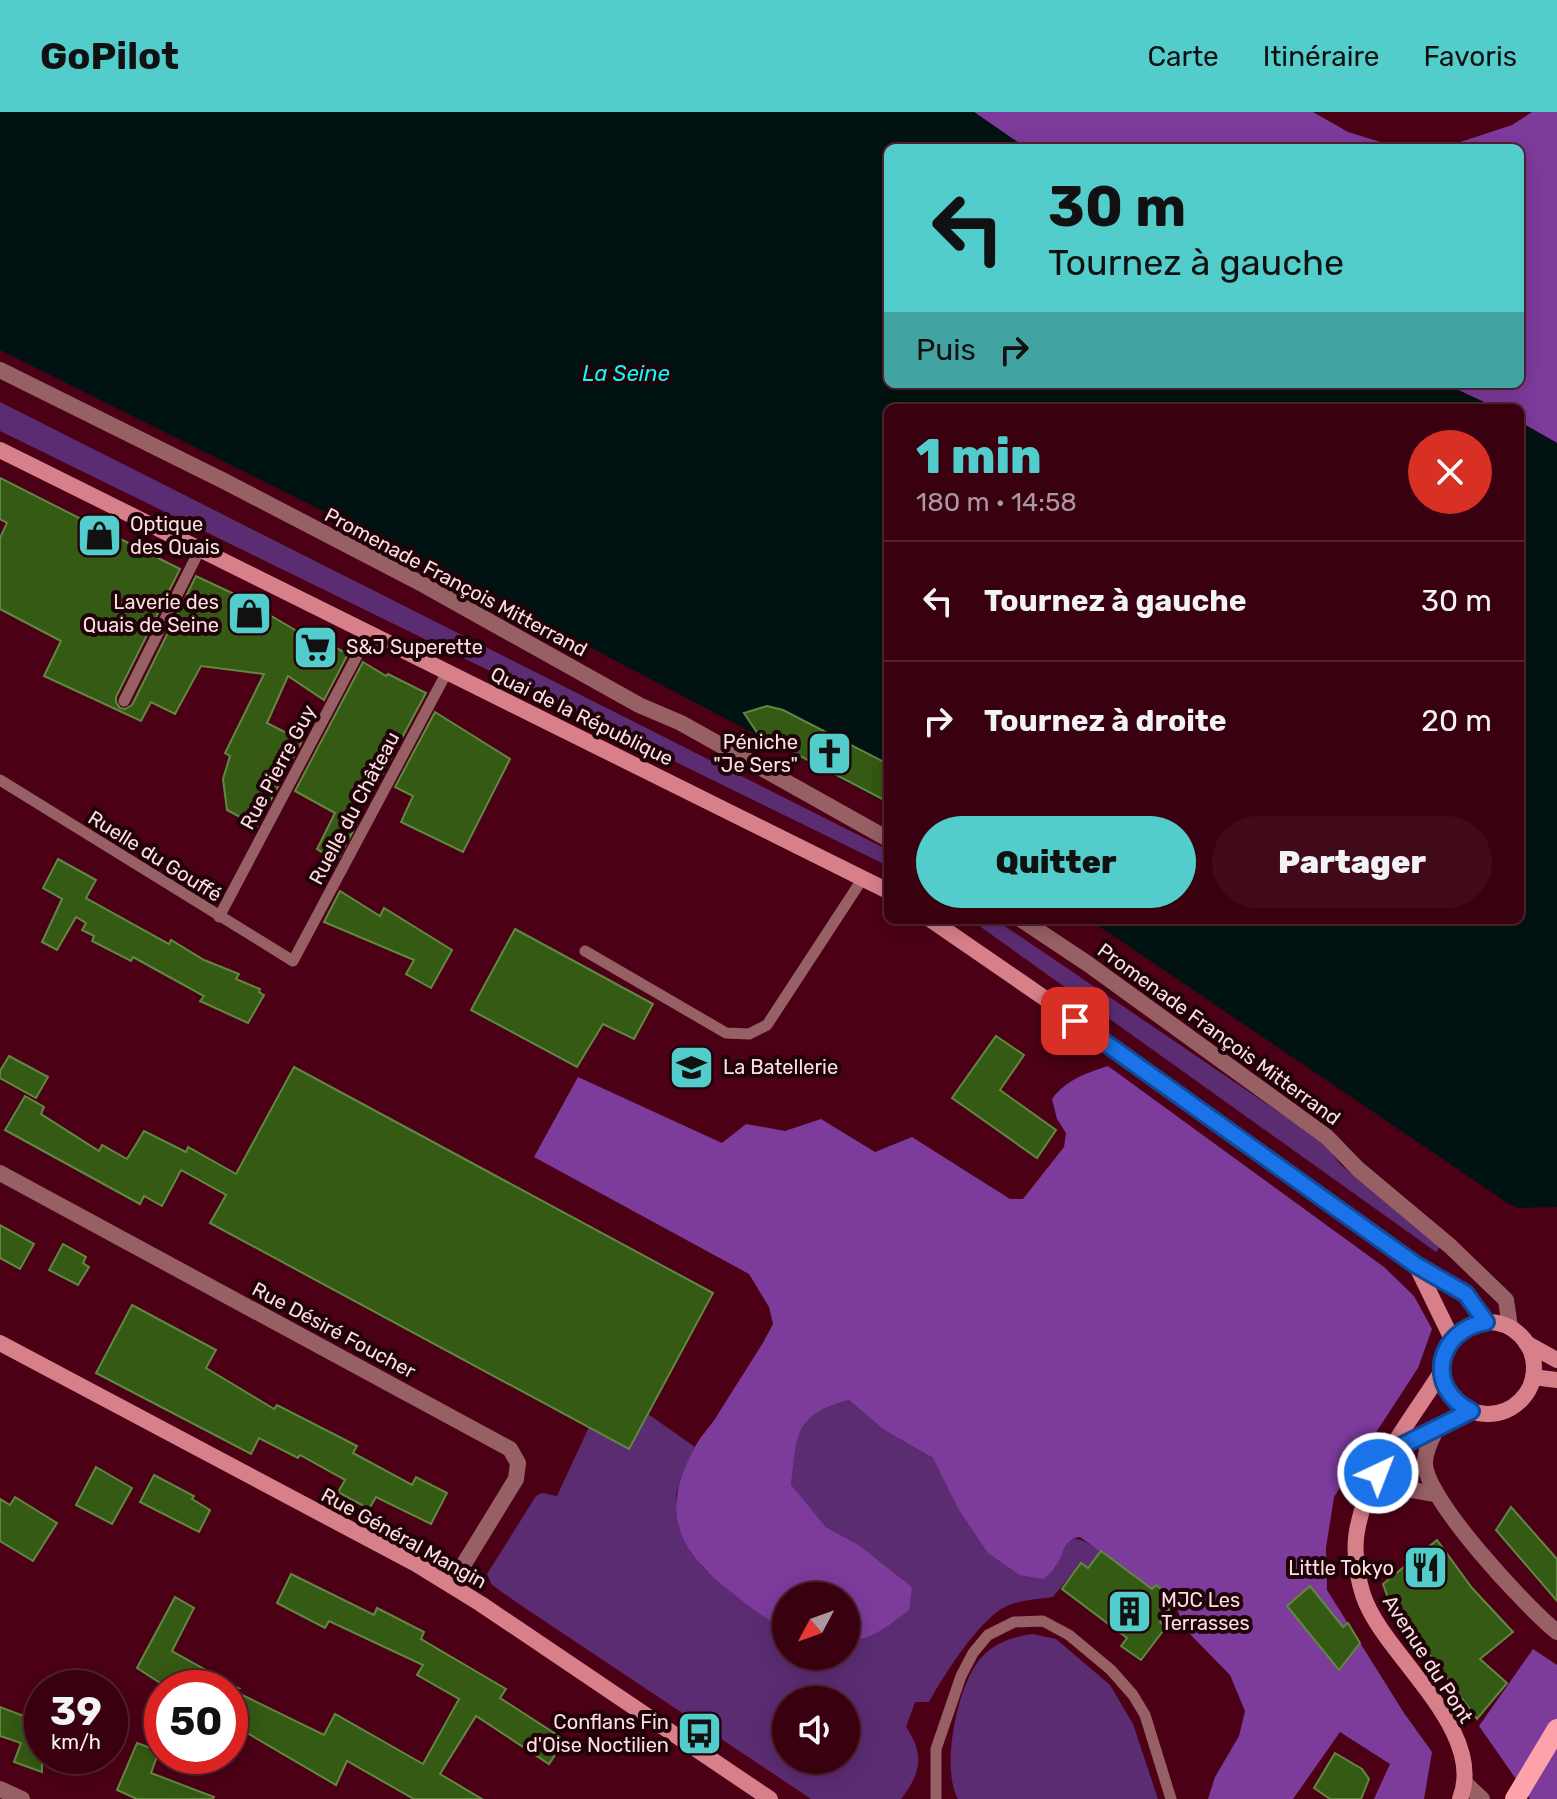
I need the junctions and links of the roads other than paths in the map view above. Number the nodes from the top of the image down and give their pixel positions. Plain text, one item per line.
1 (0, 370) edge
2 (0, 450) edge
3 (200, 549) junction
4 (369, 633) junction
5 (447, 672) junction
6 (124, 701) dead end
7 (0, 780) edge
8 (884, 837) edge
9 (863, 878) junction
10 (884, 889) edge
11 (219, 917) junction
12 (937, 924) edge
13 (1028, 924) edge
14 (585, 951) dead end
15 (293, 961) joint
16 (0, 1173) edge
17 (1416, 1265) junction
18 (1486, 1322) junction
19 (1510, 1327) junction
20 (1452, 1339) junction
21 (0, 1343) edge
22 (1526, 1343) junction
23 (1557, 1360) edge
24 (1442, 1371) junction
25 (1533, 1377) junction
26 (1557, 1380) edge
27 (1471, 1411) junction
28 (1437, 1428) junction
29 (1391, 1451) junction
30 (1369, 1492) junction
31 (1435, 1494) junction
32 (451, 1585) junction
33 (1557, 1632) edge
34 (1557, 1729) edge
35 (0, 1789) edge
36 (1462, 1791) edge
37 (22, 1799) edge
38 (770, 1799) edge
39 (936, 1799) edge
40 (1171, 1799) edge
41 (1482, 1799) edge
42 (1515, 1799) edge

1 - 8 street, Promenade François Mitterrand
2 - 3 main road, Quai de la République
3 - 4 main road, Quai de la République
3 - 6 lane
4 - 5 main road, Quai de la République
4 - 11 lane, Rue Pierre Guy
5 - 9 main road, Quai de la République
5 - 15 lane, Ruelle du Château
7 - 11 lane, Ruelle du Gouffé
9 - 10 main road, Quai de la République
9 - 14 lane
11 - 15 lane, Ruelle du Gouffé
12 - 17 main road
13 - 19 street, Promenade François Mitterrand
16 - 32 street, Rue Désiré Foucher
17 - 18 main road
17 - 20 main road
18 - 19 main road
18 - 20 main road
19 - 22 main road
20 - 24 main road
21 - 32 main road, Rue Général Mangin
22 - 23 main road
22 - 25 main road
24 - 27 main road
24 - 29 main road, Avenue du Pont
25 - 26 main road
25 - 27 main road
27 - 28 main road
28 - 29 main road
28 - 31 street
29 - 30 main road, Avenue du Pont
30 - 31 street
30 - 36 main road, Avenue du Pont
31 - 33 street
32 - 38 main road, Rue Général Mangin
34 - 42 main road
35 - 37 street
36 - 41 street
39 - 40 lane

